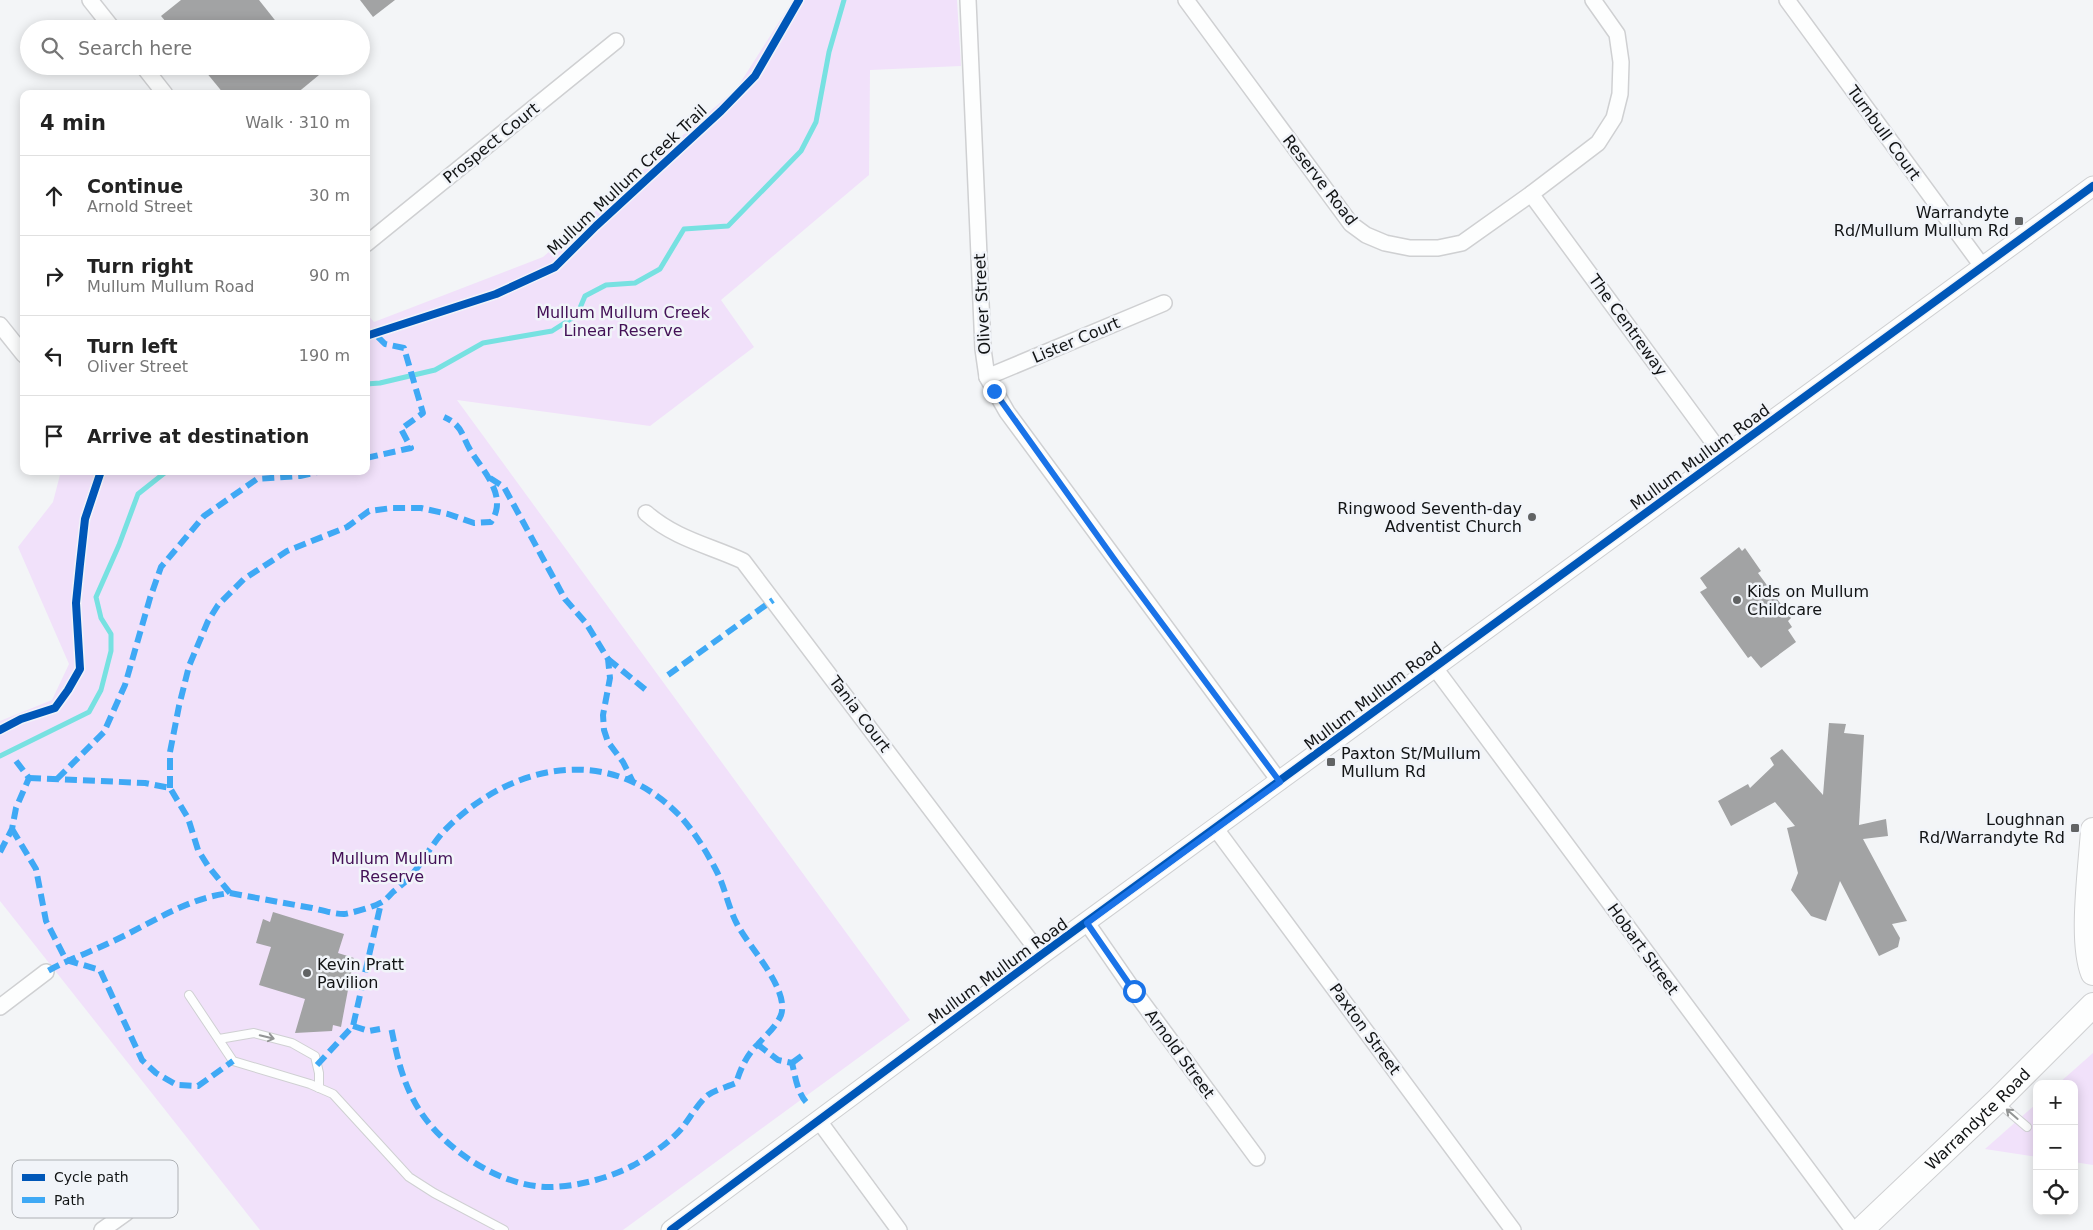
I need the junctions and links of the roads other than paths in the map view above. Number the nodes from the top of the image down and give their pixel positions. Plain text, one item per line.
1 (90, 0) edge
2 (968, 0) edge
3 (1186, 0) edge
4 (1593, 0) edge
5 (1787, 0) edge
6 (106, 20) edge
7 (616, 42) dead end
8 (150, 75) edge
9 (163, 90) edge
10 (2093, 186) edge
11 (1531, 194) junction
12 (370, 241) edge
13 (1982, 266) junction
14 (1164, 303) dead end
15 (0, 325) edge
16 (20, 350) edge
17 (987, 377) junction
18 (1724, 457) junction
19 (646, 513) dead end
20 (1435, 668) junction
21 (1280, 782) junction
22 (1216, 829) junction
23 (2093, 830) edge
24 (1087, 923) junction
25 (1041, 955) junction
26 (46, 972) dead end
27 (2093, 973) edge
28 (189, 996) dead end
29 (2093, 1005) edge
30 (0, 1007) edge
31 (219, 1039) junction
32 (319, 1088) junction
33 (1997, 1101) junction
34 (819, 1121) junction
35 (2027, 1127) dead end
36 (1257, 1158) dead end
37 (119, 1218) edge
38 (102, 1230) edge
39 (504, 1230) edge
40 (671, 1230) edge
41 (898, 1230) edge
42 (1513, 1230) edge
43 (1853, 1230) edge
44 (1861, 1230) edge

1 - 6 street
2 - 17 street, Oliver Street
3 - 11 street, Reserve Road
4 - 11 street, Reserve Road
5 - 13 street, Turnbull Court
7 - 12 street, Prospect Court
8 - 9 street
10 - 13 street, Mullum Mullum Road
11 - 18 street, The Centreway
13 - 18 street, Mullum Mullum Road
14 - 17 street, Lister Court
15 - 16 street
17 - 21 street, Oliver Street
18 - 20 street, Mullum Mullum Road
19 - 25 street, Tania Court
20 - 21 street, Mullum Mullum Road
20 - 43 street, Hobart Street
21 - 22 street, Mullum Mullum Road
22 - 24 street, Mullum Mullum Road
22 - 42 street, Paxton Street
23 - 27 main road
24 - 25 street, Mullum Mullum Road
24 - 36 street, Arnold Street
25 - 34 street, Mullum Mullum Road
26 - 30 street
28 - 31 lane
29 - 33 main road, Warrandyte Road
31 - 32 lane
31 -> 32 lane
32 - 39 lane
35 -> 33 lane
33 - 44 main road, Warrandyte Road
34 - 40 street, Mullum Mullum Road
34 - 41 street
37 - 38 street

